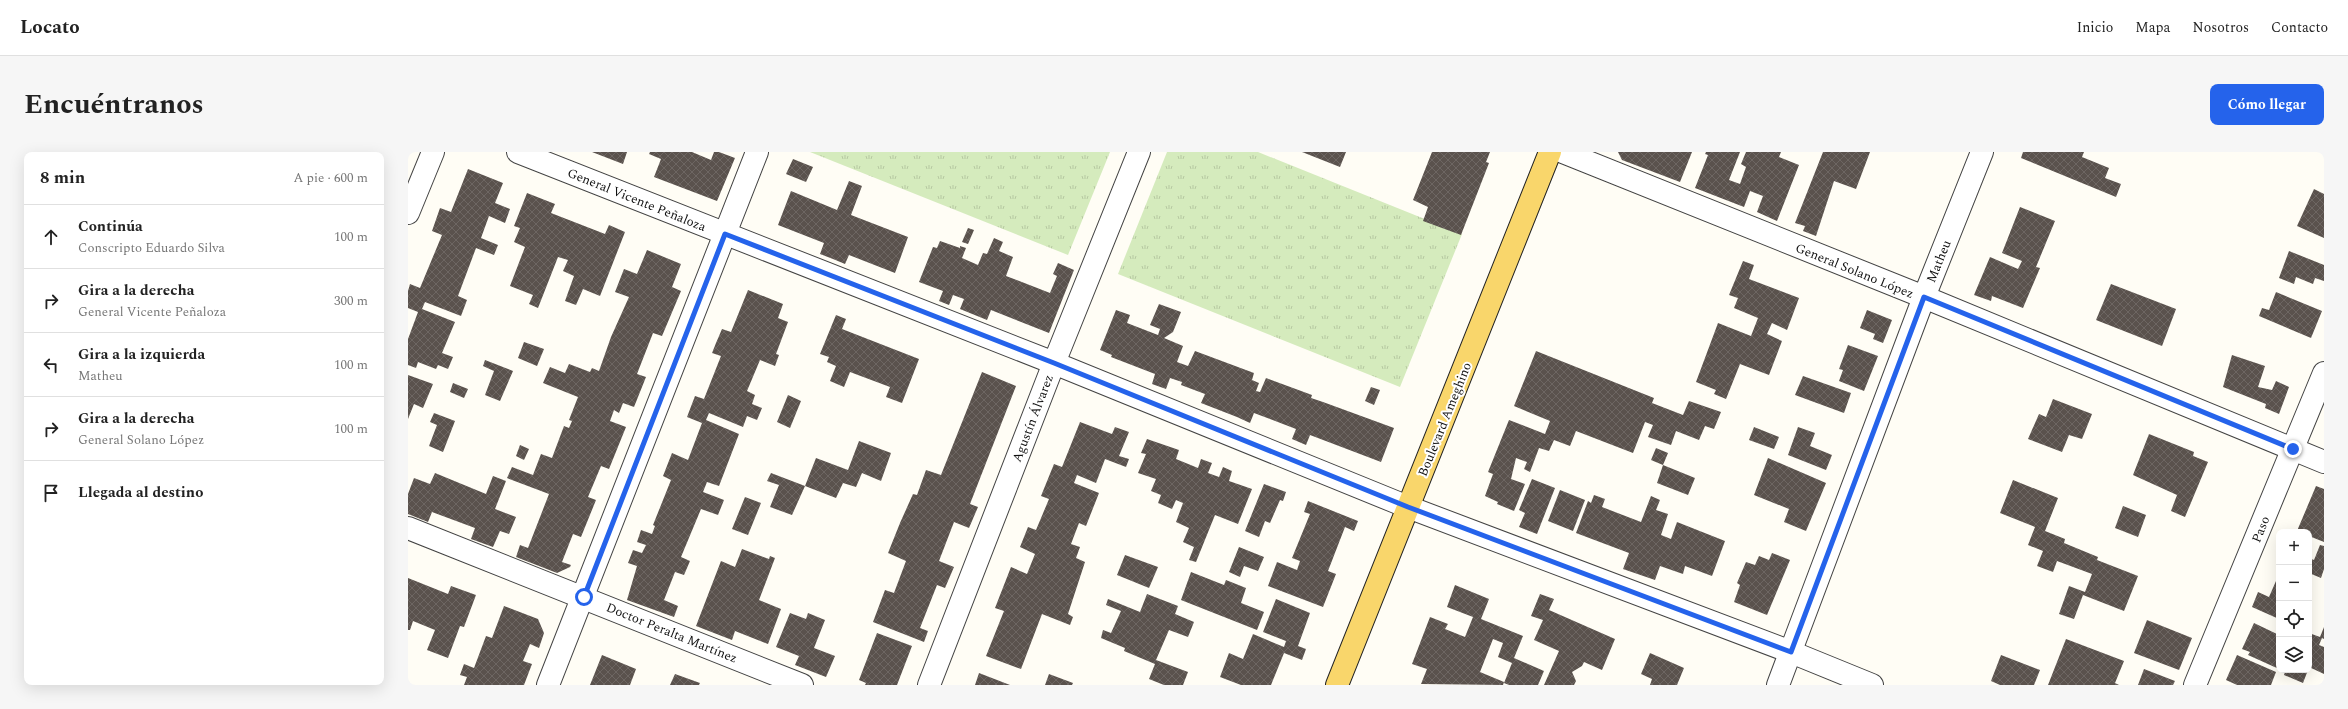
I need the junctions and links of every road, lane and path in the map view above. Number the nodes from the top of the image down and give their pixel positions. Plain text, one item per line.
1 (433, 152) edge
2 (518, 152) edge
3 (758, 152) edge
4 (1139, 152) edge
5 (1550, 152) edge
6 (1563, 152) edge
7 (1982, 152) edge
8 (408, 213) edge
9 (725, 234) junction
10 (1924, 297) junction
11 (1054, 363) junction
12 (2324, 373) edge
13 (2293, 449) junction
14 (2324, 462) edge
15 (1408, 507) junction
16 (408, 528) edge
17 (584, 597) junction
18 (1791, 652) junction
19 (548, 685) edge
20 (802, 685) edge
21 (929, 685) edge
22 (1337, 685) edge
23 (1778, 685) edge
24 (1872, 685) edge
25 (2196, 685) edge

1 - 8 street
2 - 9 street, General Vicente Peñaloza
3 - 9 street
4 - 11 street, Agustín Álvarez
5 - 15 main road, Boulevard Ameghino
6 - 10 street, General Solano López
7 - 10 street, Matheu
9 - 11 street, General Vicente Peñaloza
9 - 17 street
10 - 13 street, General Solano López
10 - 18 street, Matheu
11 - 15 street, General Vicente Peñaloza
11 - 21 street, Agustín Álvarez
12 - 13 street, Paso
13 - 14 street, General Solano López
13 - 25 street, Paso
15 - 18 street, General Vicente Peñaloza
15 - 22 main road, Boulevard Ameghino
16 - 17 street, Doctor Peralta Martínez
17 - 19 street
17 - 20 street, Doctor Peralta Martínez
18 - 23 street, Matheu
18 - 24 street, General Vicente Peñaloza

